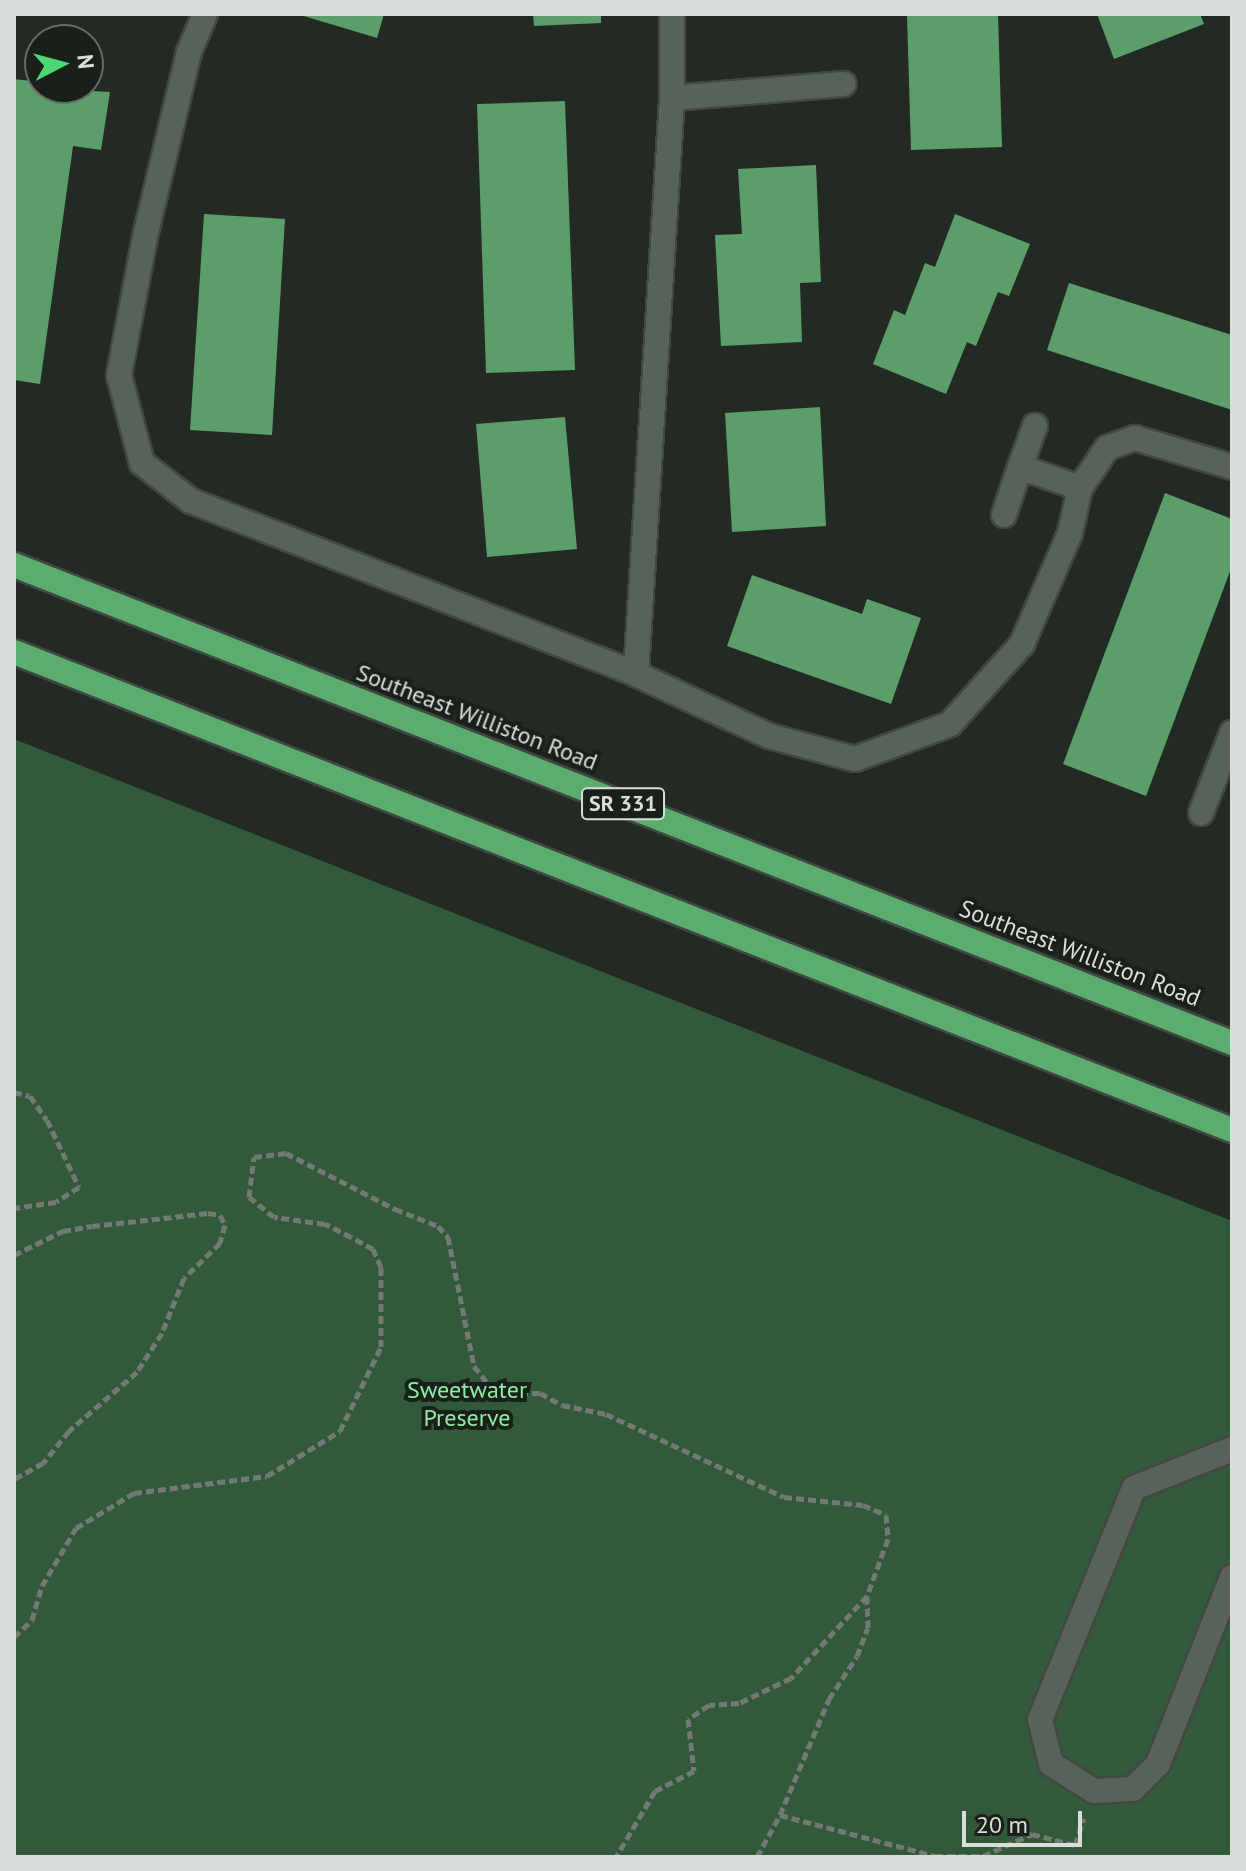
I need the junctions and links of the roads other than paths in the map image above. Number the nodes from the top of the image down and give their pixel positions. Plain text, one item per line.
1 (205, 14) edge
2 (672, 14) edge
3 (843, 84) dead end
4 (672, 98) junction
5 (1035, 426) dead end
6 (1020, 467) junction
7 (1232, 467) edge
8 (1080, 488) junction
9 (1004, 515) dead end
10 (14, 565) edge
11 (14, 652) edge
12 (636, 674) junction
13 (1232, 733) edge
14 (1201, 813) dead end
15 (1232, 1043) edge
16 (1232, 1130) edge
17 (1232, 1449) edge
18 (1232, 1577) edge

1 - 12 lane
2 - 4 lane
3 - 4 lane
4 - 12 lane
5 - 6 lane
6 - 8 lane
6 - 9 lane
7 - 8 lane
8 - 12 lane
10 - 15 highway, Southeast Williston Road / SR 331
11 - 16 highway
13 - 14 lane
17 - 18 lane

